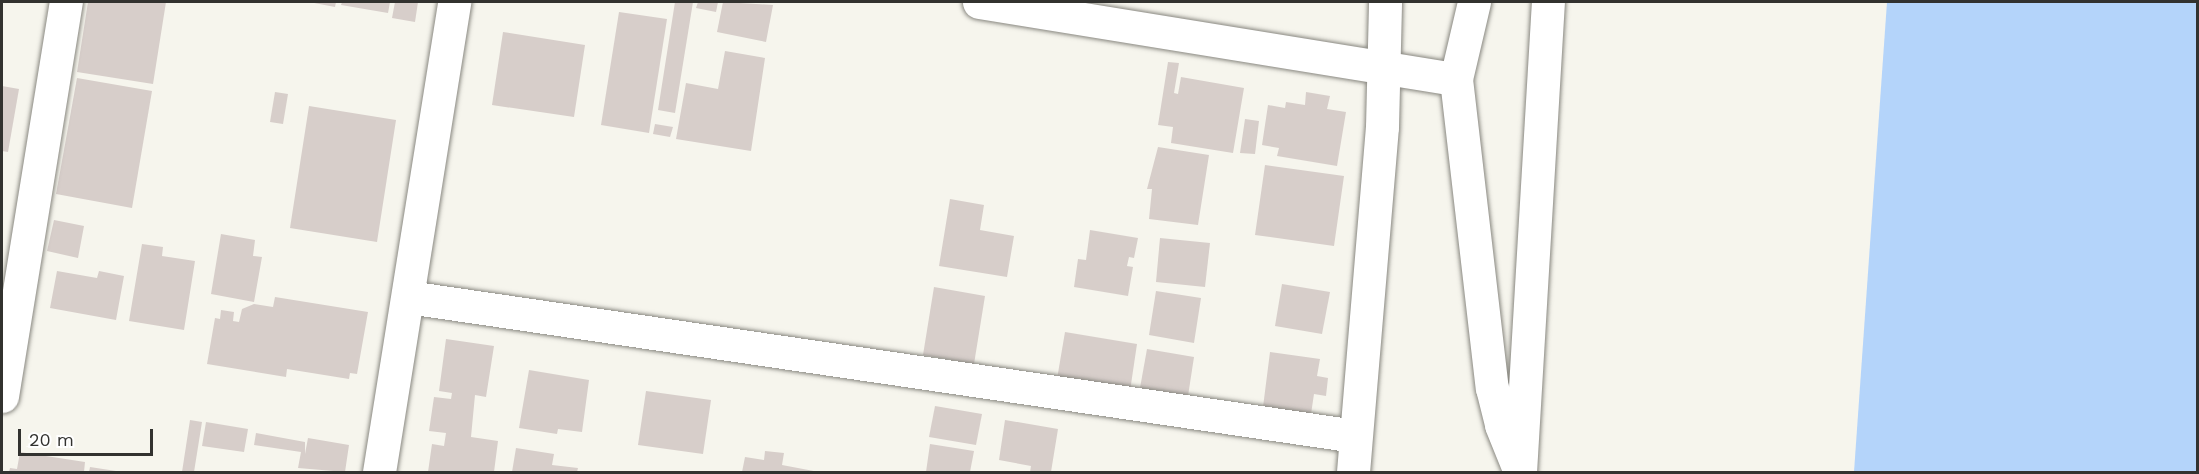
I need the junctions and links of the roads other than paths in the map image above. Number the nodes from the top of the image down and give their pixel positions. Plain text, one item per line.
1 (66, 2) edge
2 (453, 2) edge
3 (979, 2) edge
4 (1385, 2) edge
5 (1474, 2) edge
6 (1548, 2) edge
7 (1382, 68) junction
8 (1456, 79) junction
9 (408, 297) junction
10 (2, 396) edge
11 (1355, 436) junction
12 (379, 472) edge
13 (1353, 472) edge
14 (1520, 472) edge

1 - 10 street
2 - 9 street
3 - 7 street
4 - 7 street
5 - 8 street
6 - 14 street
7 - 8 street
7 - 11 street
8 - 14 street
9 - 11 street
9 - 12 street
11 - 13 street

